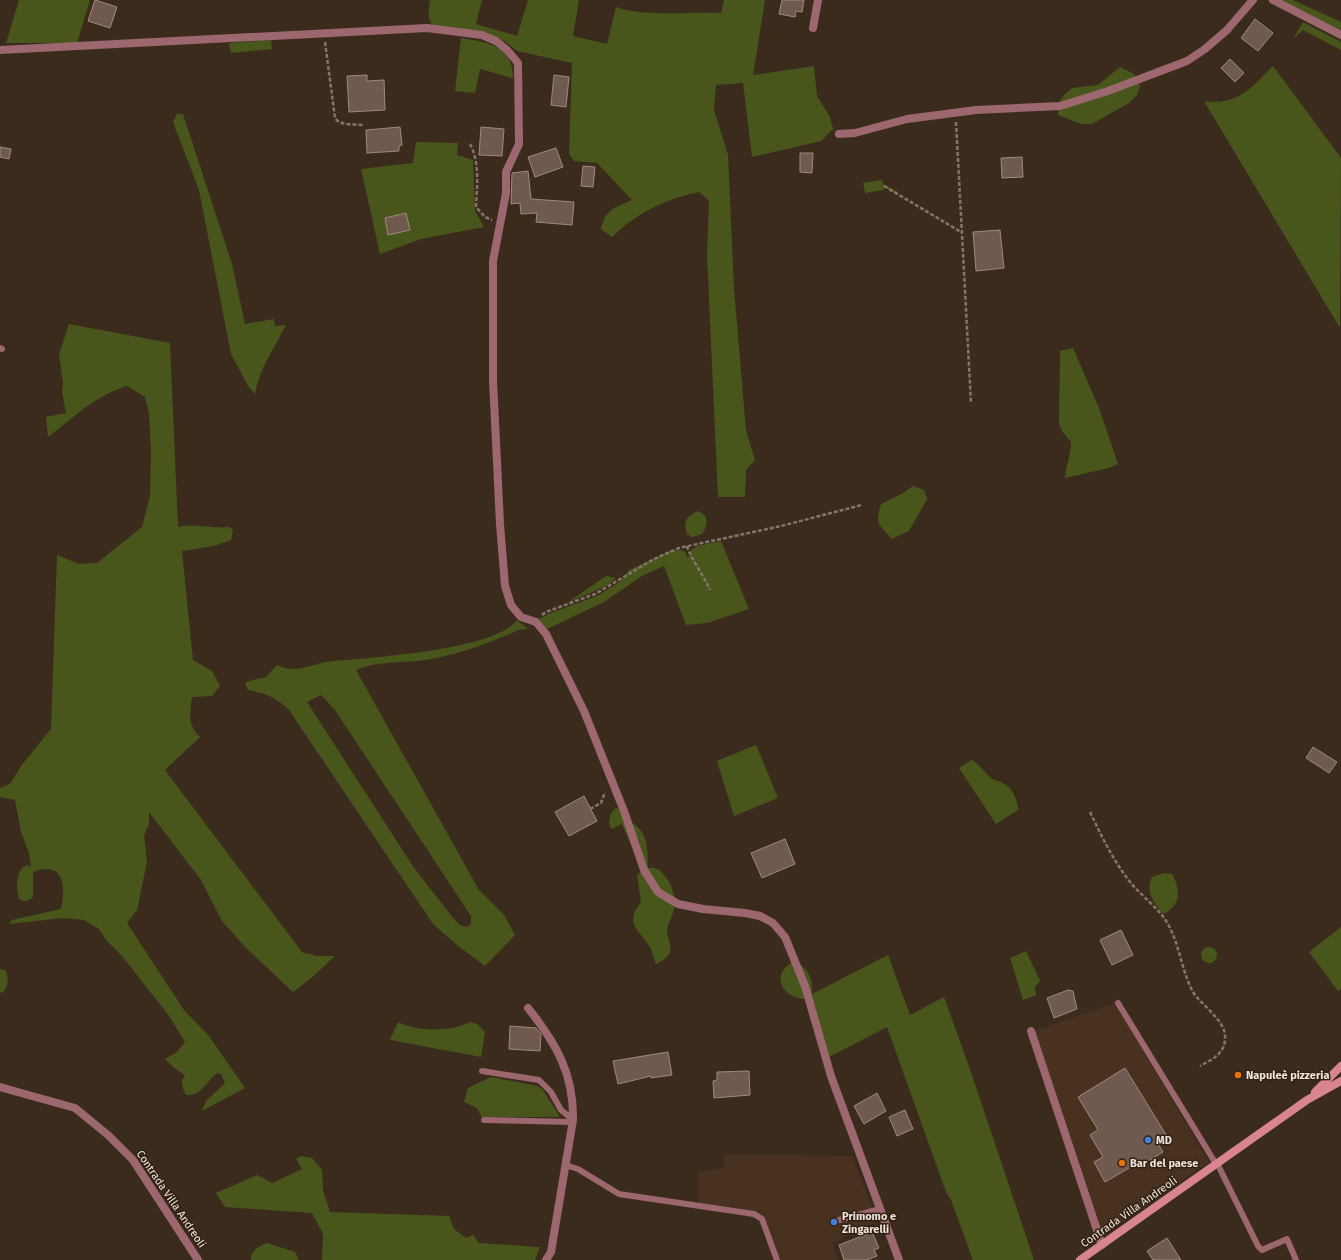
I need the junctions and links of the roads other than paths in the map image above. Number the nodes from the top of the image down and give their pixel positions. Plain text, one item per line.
1 (818, 0) edge
2 (1253, 0) edge
3 (1273, 0) edge
4 (813, 28) dead end
5 (1341, 35) edge
6 (0, 50) edge
7 (839, 134) dead end
8 (1118, 1003) dead end
9 (528, 1008) dead end
10 (1031, 1031) dead end
11 (1341, 1066) edge
12 (482, 1071) dead end
13 (1341, 1081) edge
14 (0, 1087) edge
15 (1307, 1100) junction
16 (484, 1120) dead end
17 (573, 1121) junction
18 (1217, 1164) junction
19 (565, 1165) junction
20 (880, 1209) junction
21 (839, 1220) dead end
22 (1102, 1245) junction
23 (198, 1260) edge
24 (546, 1260) edge
25 (778, 1260) edge
26 (899, 1260) edge
27 (1080, 1260) edge
28 (1296, 1260) edge

1 - 4 street
2 - 7 street
3 - 5 street
6 - 20 street
8 - 18 lane
9 - 17 street
10 - 22 street
11 - 15 main road, Contrada Villa Andreoli
12 - 17 lane
13 - 15 main road, Contrada Villa Andreoli
14 - 23 street, Contrada Villa Andreoli
15 - 18 main road, Contrada Villa Andreoli
16 - 17 lane
17 - 19 street
18 - 22 main road, Contrada Villa Andreoli
18 - 28 lane
19 - 24 street
19 - 25 lane
20 - 21 lane
20 - 26 street
22 - 27 main road, Contrada Villa Andreoli

